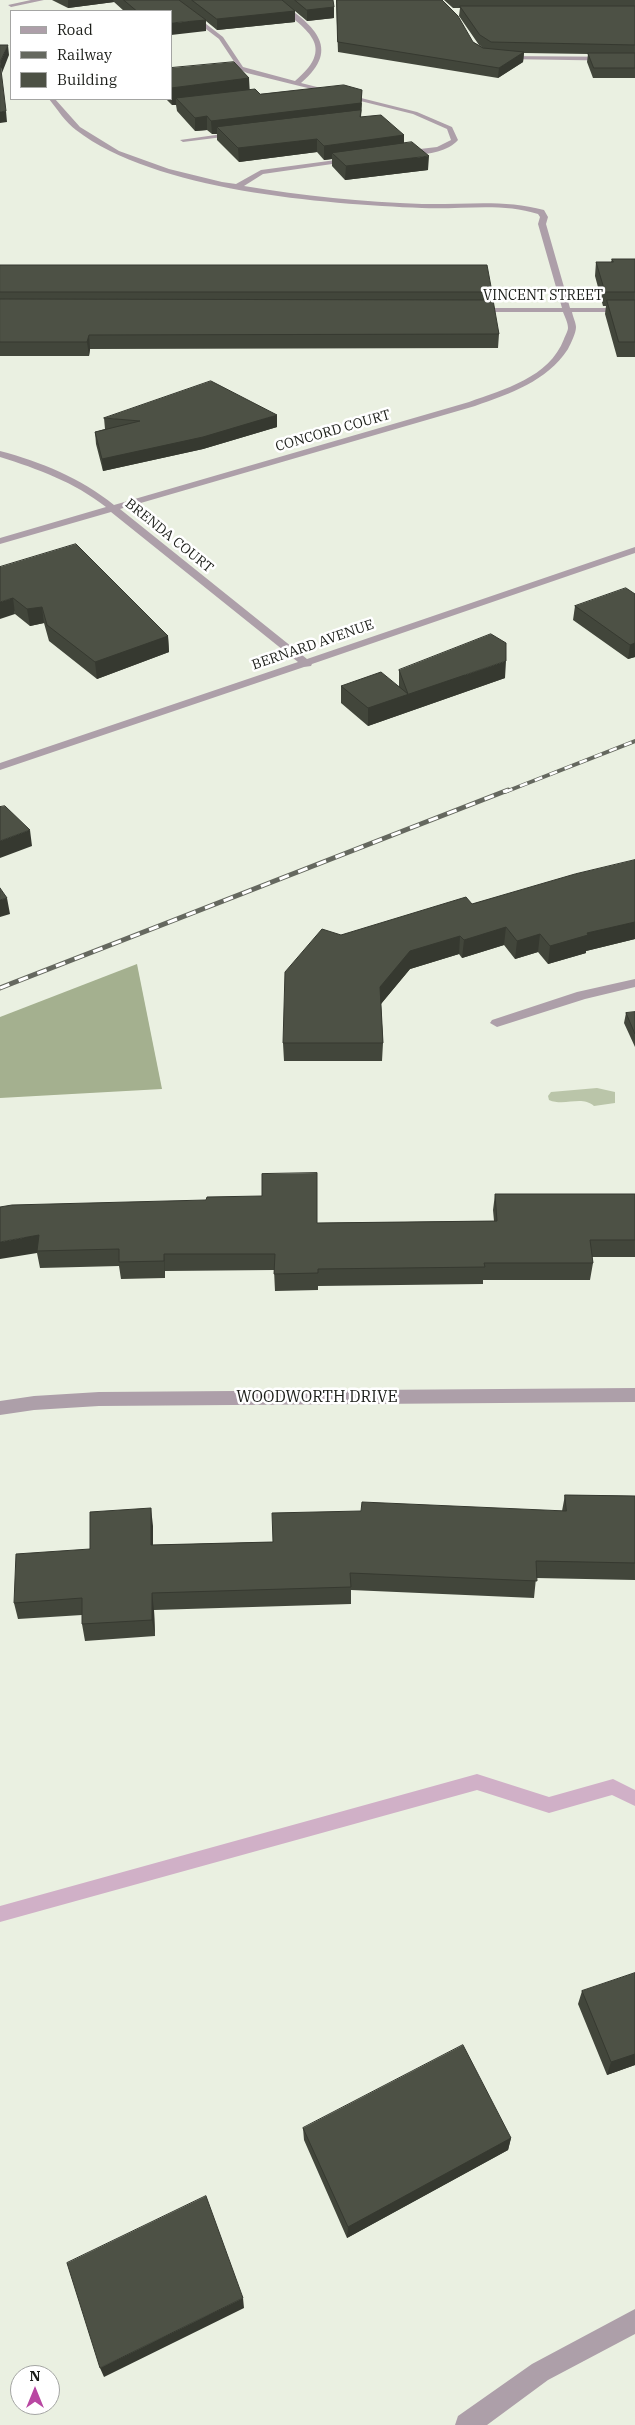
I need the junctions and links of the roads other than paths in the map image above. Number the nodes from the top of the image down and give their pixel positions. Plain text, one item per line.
1 (41, 0) edge
2 (171, 0) edge
3 (274, 0) edge
4 (24, 10) dead end
5 (496, 57) edge
6 (635, 59) edge
7 (241, 68) junction
8 (233, 69) edge
9 (296, 84) junction
10 (320, 90) junction
11 (301, 93) edge
12 (53, 100) edge
13 (415, 113) junction
14 (396, 116) dead end
15 (241, 134) edge
16 (183, 140) dead end
17 (399, 154) edge
18 (360, 159) edge
19 (237, 187) junction
20 (469, 310) edge
21 (568, 310) junction
22 (635, 310) edge
23 (0, 454) edge
24 (113, 509) junction
25 (0, 541) edge
26 (635, 550) edge
27 (307, 664) junction
28 (0, 767) edge
29 (635, 983) edge
30 (497, 1023) dead end
31 (635, 1395) edge
32 (0, 1408) edge
33 (635, 2321) edge
34 (467, 2425) edge

1 - 4 street
2 - 7 street
3 - 9 street
5 - 6 street
7 - 8 street
7 - 9 street
9 - 10 street
10 - 11 street
10 - 13 street
12 - 19 street, CONCORD COURT
13 - 14 street
13 - 17 street
15 - 16 street
18 - 19 street
19 - 21 street, CONCORD COURT
20 - 21 street, VINCENT STREET
21 - 22 street, VINCENT STREET
21 - 24 street, CONCORD COURT
23 - 24 street, BRENDA COURT
24 - 25 street, CONCORD COURT
24 - 27 street, BRENDA COURT
26 - 27 street, BERNARD AVENUE
27 - 28 street, BERNARD AVENUE
29 - 30 street
31 - 32 street, WOODWORTH DRIVE
33 - 34 street

